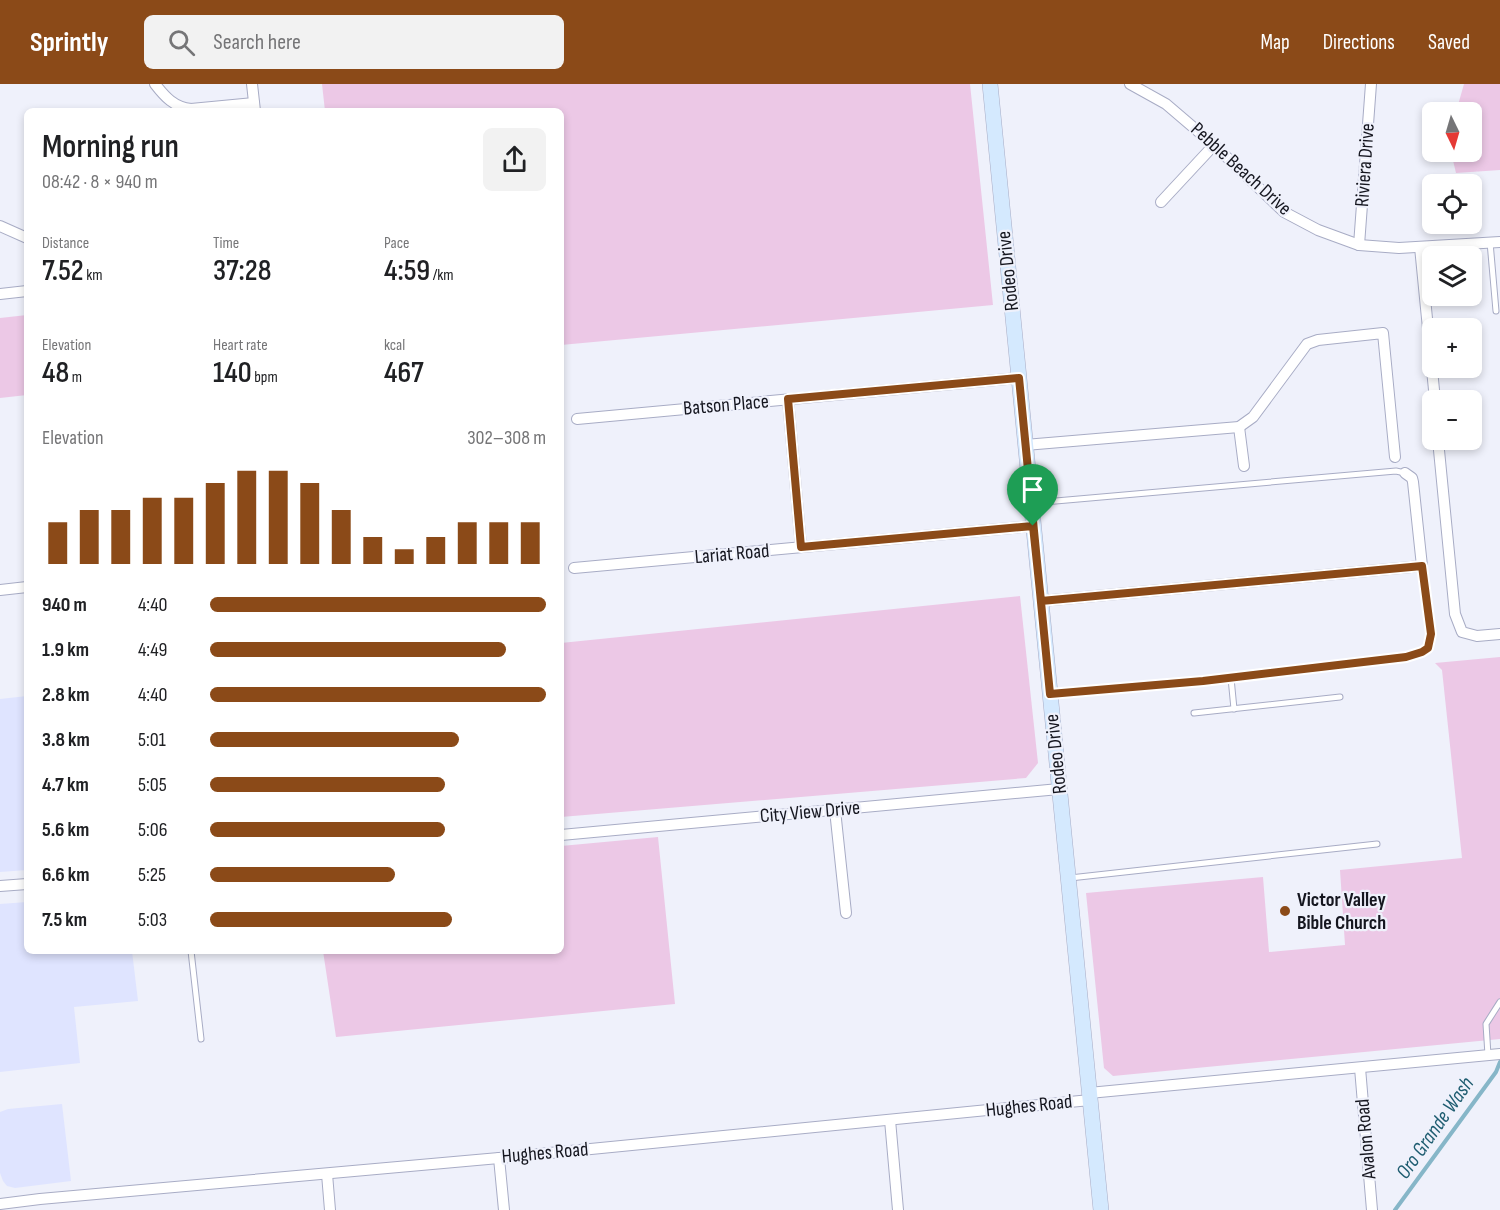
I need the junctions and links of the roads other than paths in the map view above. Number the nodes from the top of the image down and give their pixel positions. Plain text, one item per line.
1 (155, 84) edge
2 (252, 84) edge
3 (990, 84) edge
4 (1130, 84) edge
5 (1371, 84) edge
6 (254, 107) edge
7 (182, 108) edge
8 (222, 108) edge
9 (1214, 145) junction
10 (1161, 202) dead end
11 (0, 226) edge
12 (24, 237) edge
13 (1495, 242) edge
14 (1359, 245) junction
15 (1420, 247) junction
16 (24, 291) edge
17 (0, 294) edge
18 (1496, 311) dead end
19 (1019, 378) junction
20 (1434, 390) edge
21 (788, 399) junction
22 (578, 418) dead end
23 (1239, 427) junction
24 (1025, 445) junction
25 (1439, 450) edge
26 (1395, 458) joint
27 (1244, 466) dead end
28 (1400, 472) junction
29 (1031, 503) junction
30 (1033, 526) junction
31 (801, 547) junction
32 (1422, 566) junction
33 (574, 568) dead end
34 (24, 587) edge
35 (0, 590) edge
36 (1041, 601) junction
37 (1500, 633) edge
38 (1231, 678) junction
39 (1050, 694) junction
40 (1340, 697) dead end
41 (1234, 709) junction
42 (1194, 713) dead end
43 (1059, 789) junction
44 (835, 810) junction
45 (564, 835) edge
46 (1377, 844) dead end
47 (1068, 879) junction
48 (24, 884) edge
49 (0, 886) edge
50 (846, 913) dead end
51 (191, 954) edge
52 (1500, 1002) edge
53 (201, 1039) dead end
54 (1500, 1054) edge
55 (1488, 1055) junction
56 (1360, 1068) junction
57 (1090, 1096) junction
58 (890, 1120) junction
59 (499, 1158) junction
60 (327, 1174) junction
61 (0, 1204) edge
62 (42, 1204) edge
63 (330, 1210) edge
64 (504, 1210) edge
65 (898, 1210) edge
66 (1101, 1210) edge
67 (1372, 1210) edge

1 - 7 street
2 - 6 street
3 - 19 street, Rodeo Drive
4 - 9 street, Pebble Beach Drive
5 - 14 street, Riviera Drive
6 - 8 street
9 - 10 street
9 - 14 street, Pebble Beach Drive
11 - 12 street
13 - 15 street, Pebble Beach Drive
13 - 18 lane
14 - 15 street, Pebble Beach Drive
15 - 20 street
16 - 17 street
19 - 21 street, Batson Place
19 - 24 street, Rodeo Drive
21 - 22 street, Batson Place
21 - 31 street
23 - 24 street
23 - 26 street
23 - 27 street
24 - 29 street, Rodeo Drive
25 - 37 street
26 - 28 lane
28 - 29 lane
28 - 32 street
29 - 30 street, Rodeo Drive
30 - 31 street, Lariat Road
30 - 36 street, Rodeo Drive
31 - 33 street, Lariat Road
32 - 36 street
32 - 38 lane
34 - 35 street
36 - 39 street, Rodeo Drive
38 - 39 lane
38 - 41 lane
39 - 43 street, Rodeo Drive
40 - 41 lane
41 - 42 lane
43 - 44 street, City View Drive
43 - 47 street, Rodeo Drive
44 - 45 street, City View Drive
44 - 50 street
46 - 47 lane
47 - 57 street, Rodeo Drive
48 - 49 street
51 - 53 lane
52 - 55 lane
54 - 55 street, Hughes Road
55 - 56 street, Hughes Road
56 - 57 street, Hughes Road
56 - 67 street, Avalon Road
57 - 58 street, Hughes Road
57 - 66 street, Rodeo Drive
58 - 59 street, Hughes Road
58 - 65 street
59 - 60 street, Hughes Road
59 - 64 street
60 - 62 street, Hughes Road
60 - 63 street
61 - 62 street, Hughes Road

